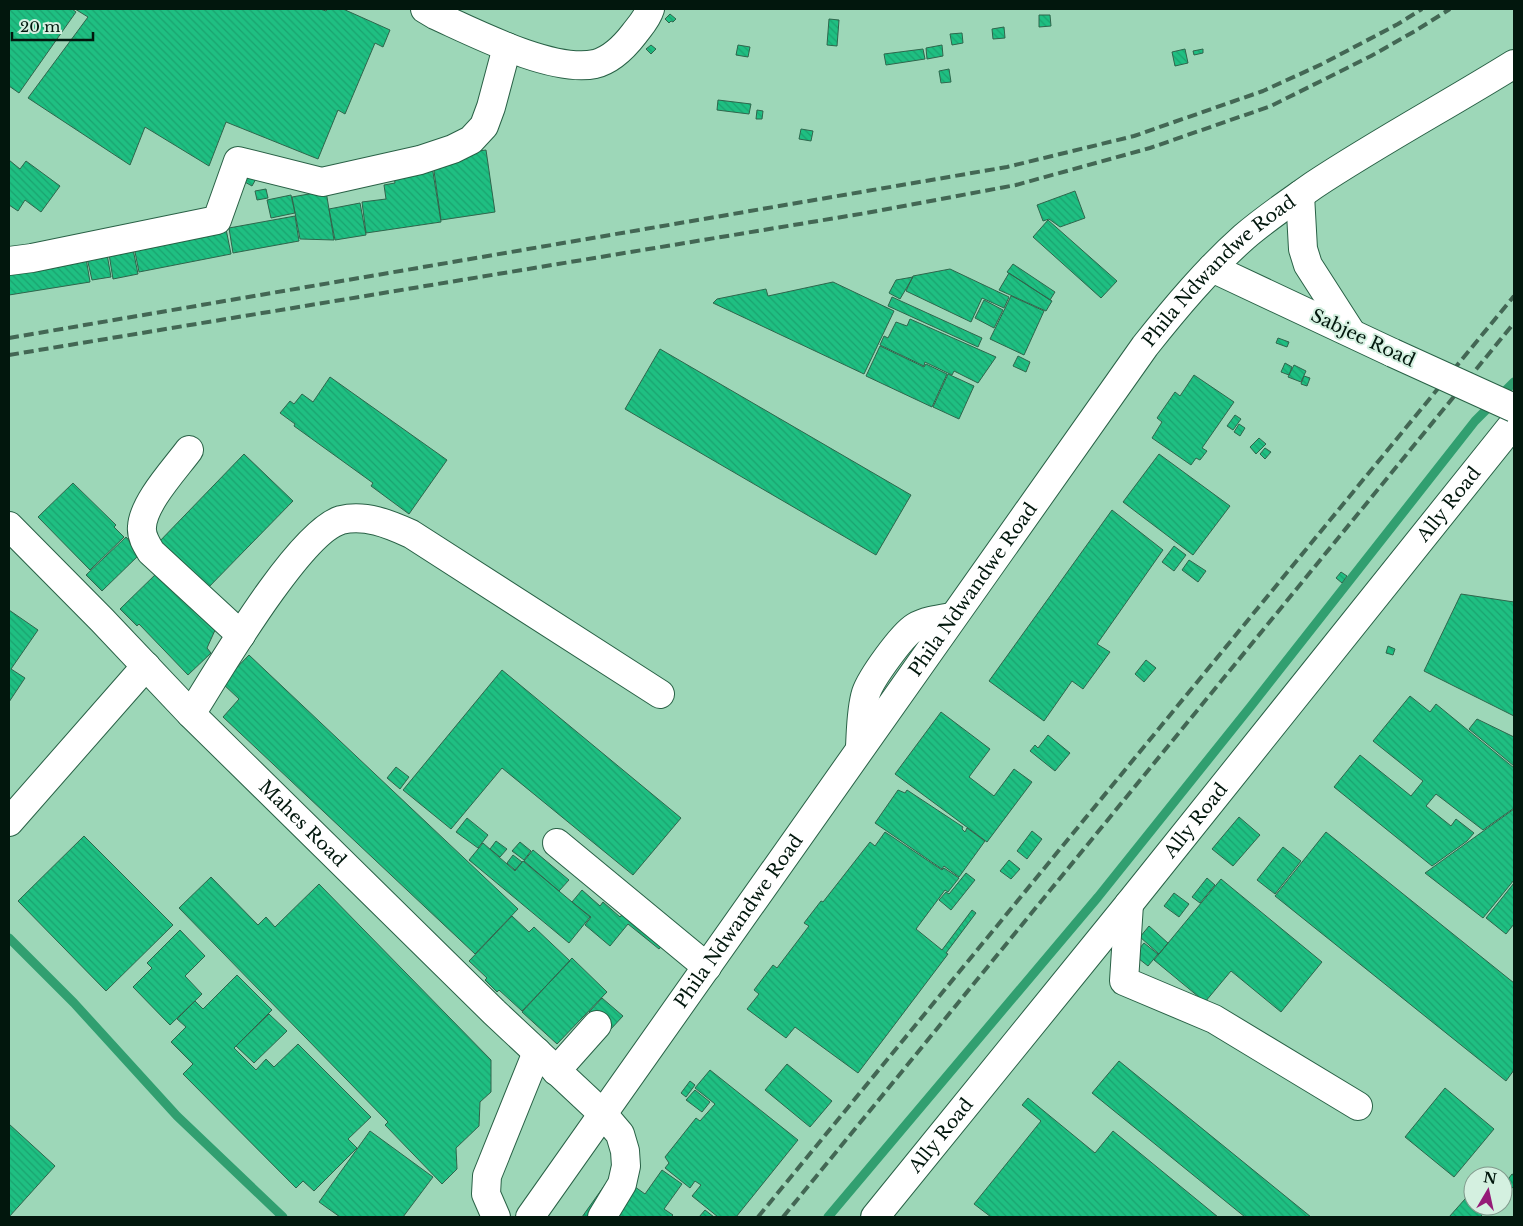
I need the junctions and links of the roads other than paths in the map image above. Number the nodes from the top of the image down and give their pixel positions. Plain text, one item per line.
1 (425, 9) edge
2 (650, 9) edge
3 (507, 47) junction
4 (1514, 64) edge
5 (1300, 195) junction
6 (9, 261) edge
7 (1212, 268) junction
8 (1352, 333) junction
9 (1514, 408) edge
10 (1514, 423) edge
11 (189, 450) dead end
12 (9, 526) edge
13 (241, 635) junction
14 (146, 666) junction
15 (660, 694) dead end
16 (191, 714) junction
17 (9, 822) edge
18 (557, 843) dead end
19 (1129, 904) junction
20 (707, 968) junction
21 (597, 1025) dead end
22 (537, 1052) junction
23 (556, 1071) junction
24 (1358, 1106) dead end
25 (603, 1114) junction
26 (496, 1217) edge
27 (530, 1217) edge
28 (602, 1217) edge
29 (875, 1217) edge

1 - 3 street
2 - 3 street
3 - 6 street
4 - 5 street, Phila Ndwandwe Road
5 - 7 street, Phila Ndwandwe Road
5 - 8 street
7 - 8 street, Sabjee Road
7 - 20 street, Phila Ndwandwe Road
8 - 9 street, Sabjee Road, bridge
10 - 19 street, Ally Road
11 - 13 street
12 - 14 street, Mahes Road
13 - 15 street
13 - 16 street
14 - 16 street, Mahes Road
14 - 17 street
16 - 22 street, Mahes Road
18 - 20 street
19 - 24 street
19 - 29 street, Ally Road
20 - 25 street, Phila Ndwandwe Road
21 - 23 street
22 - 23 street, Mahes Road
22 - 26 street
23 - 25 street, Mahes Road
25 - 27 street, Phila Ndwandwe Road
25 - 28 street, Mahes Road

